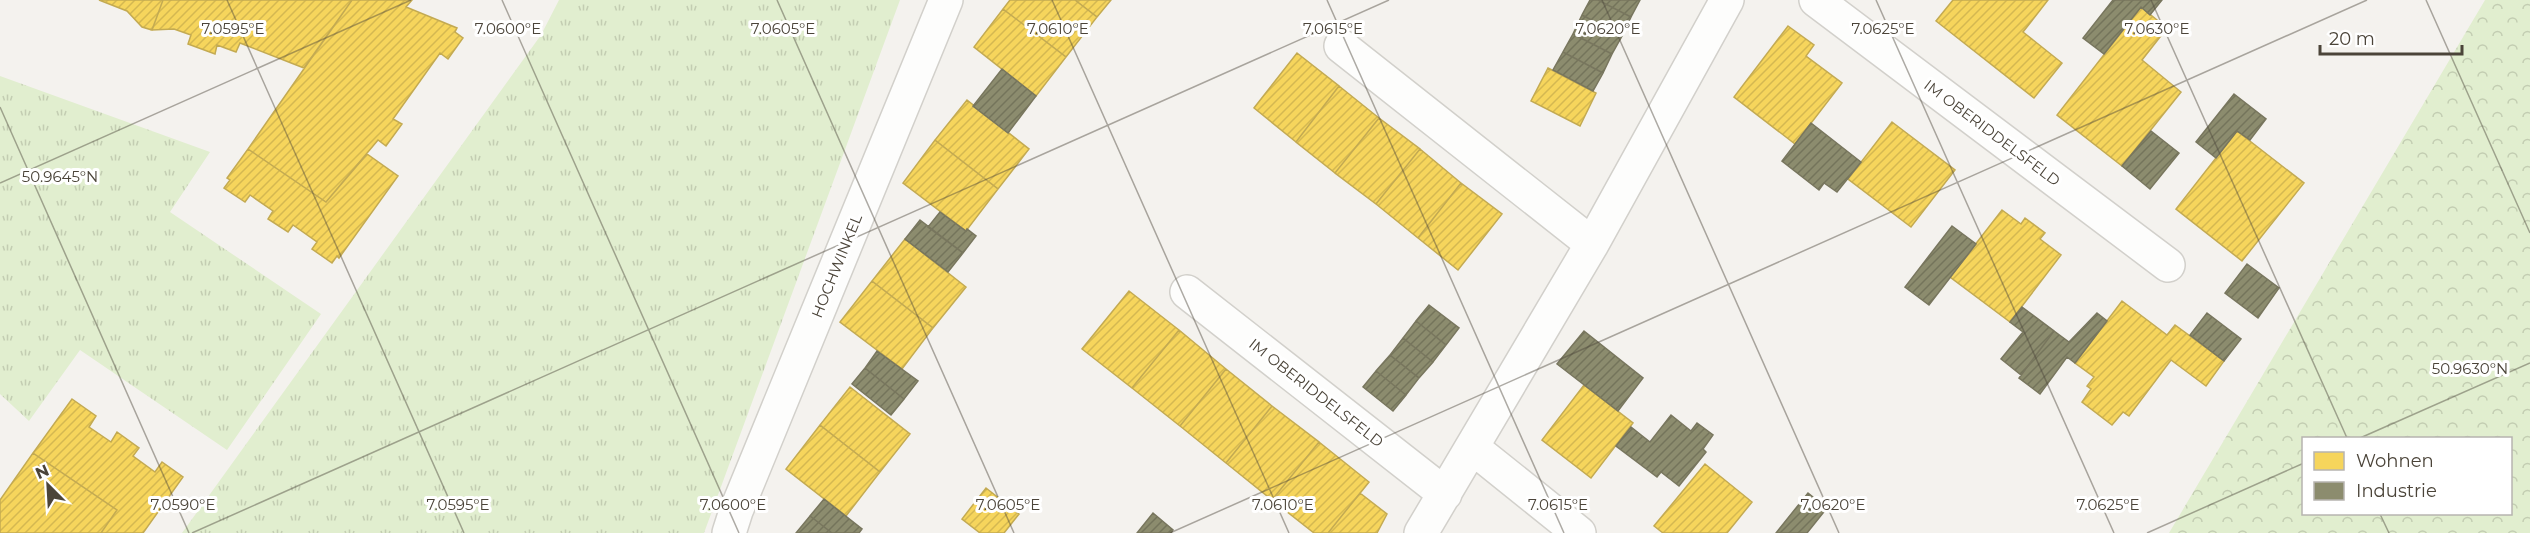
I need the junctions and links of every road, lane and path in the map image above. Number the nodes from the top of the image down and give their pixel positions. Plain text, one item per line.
1 (946, 0) edge
2 (1727, 0) edge
3 (1816, 0) edge
4 (1341, 46) dead end
5 (1592, 244) junction
6 (2168, 265) dead end
7 (1187, 292) dead end
8 (1473, 448) junction
9 (1445, 494) junction
10 (729, 533) edge
11 (1421, 533) edge
12 (1579, 533) edge

1 - 10 street, HOCHWINKEL
2 - 5 street
3 - 6 street, IM OBERIDDELSFELD
4 - 5 street
5 - 8 street
7 - 9 street, IM OBERIDDELSFELD
8 - 9 street
8 - 12 street
9 - 11 street

